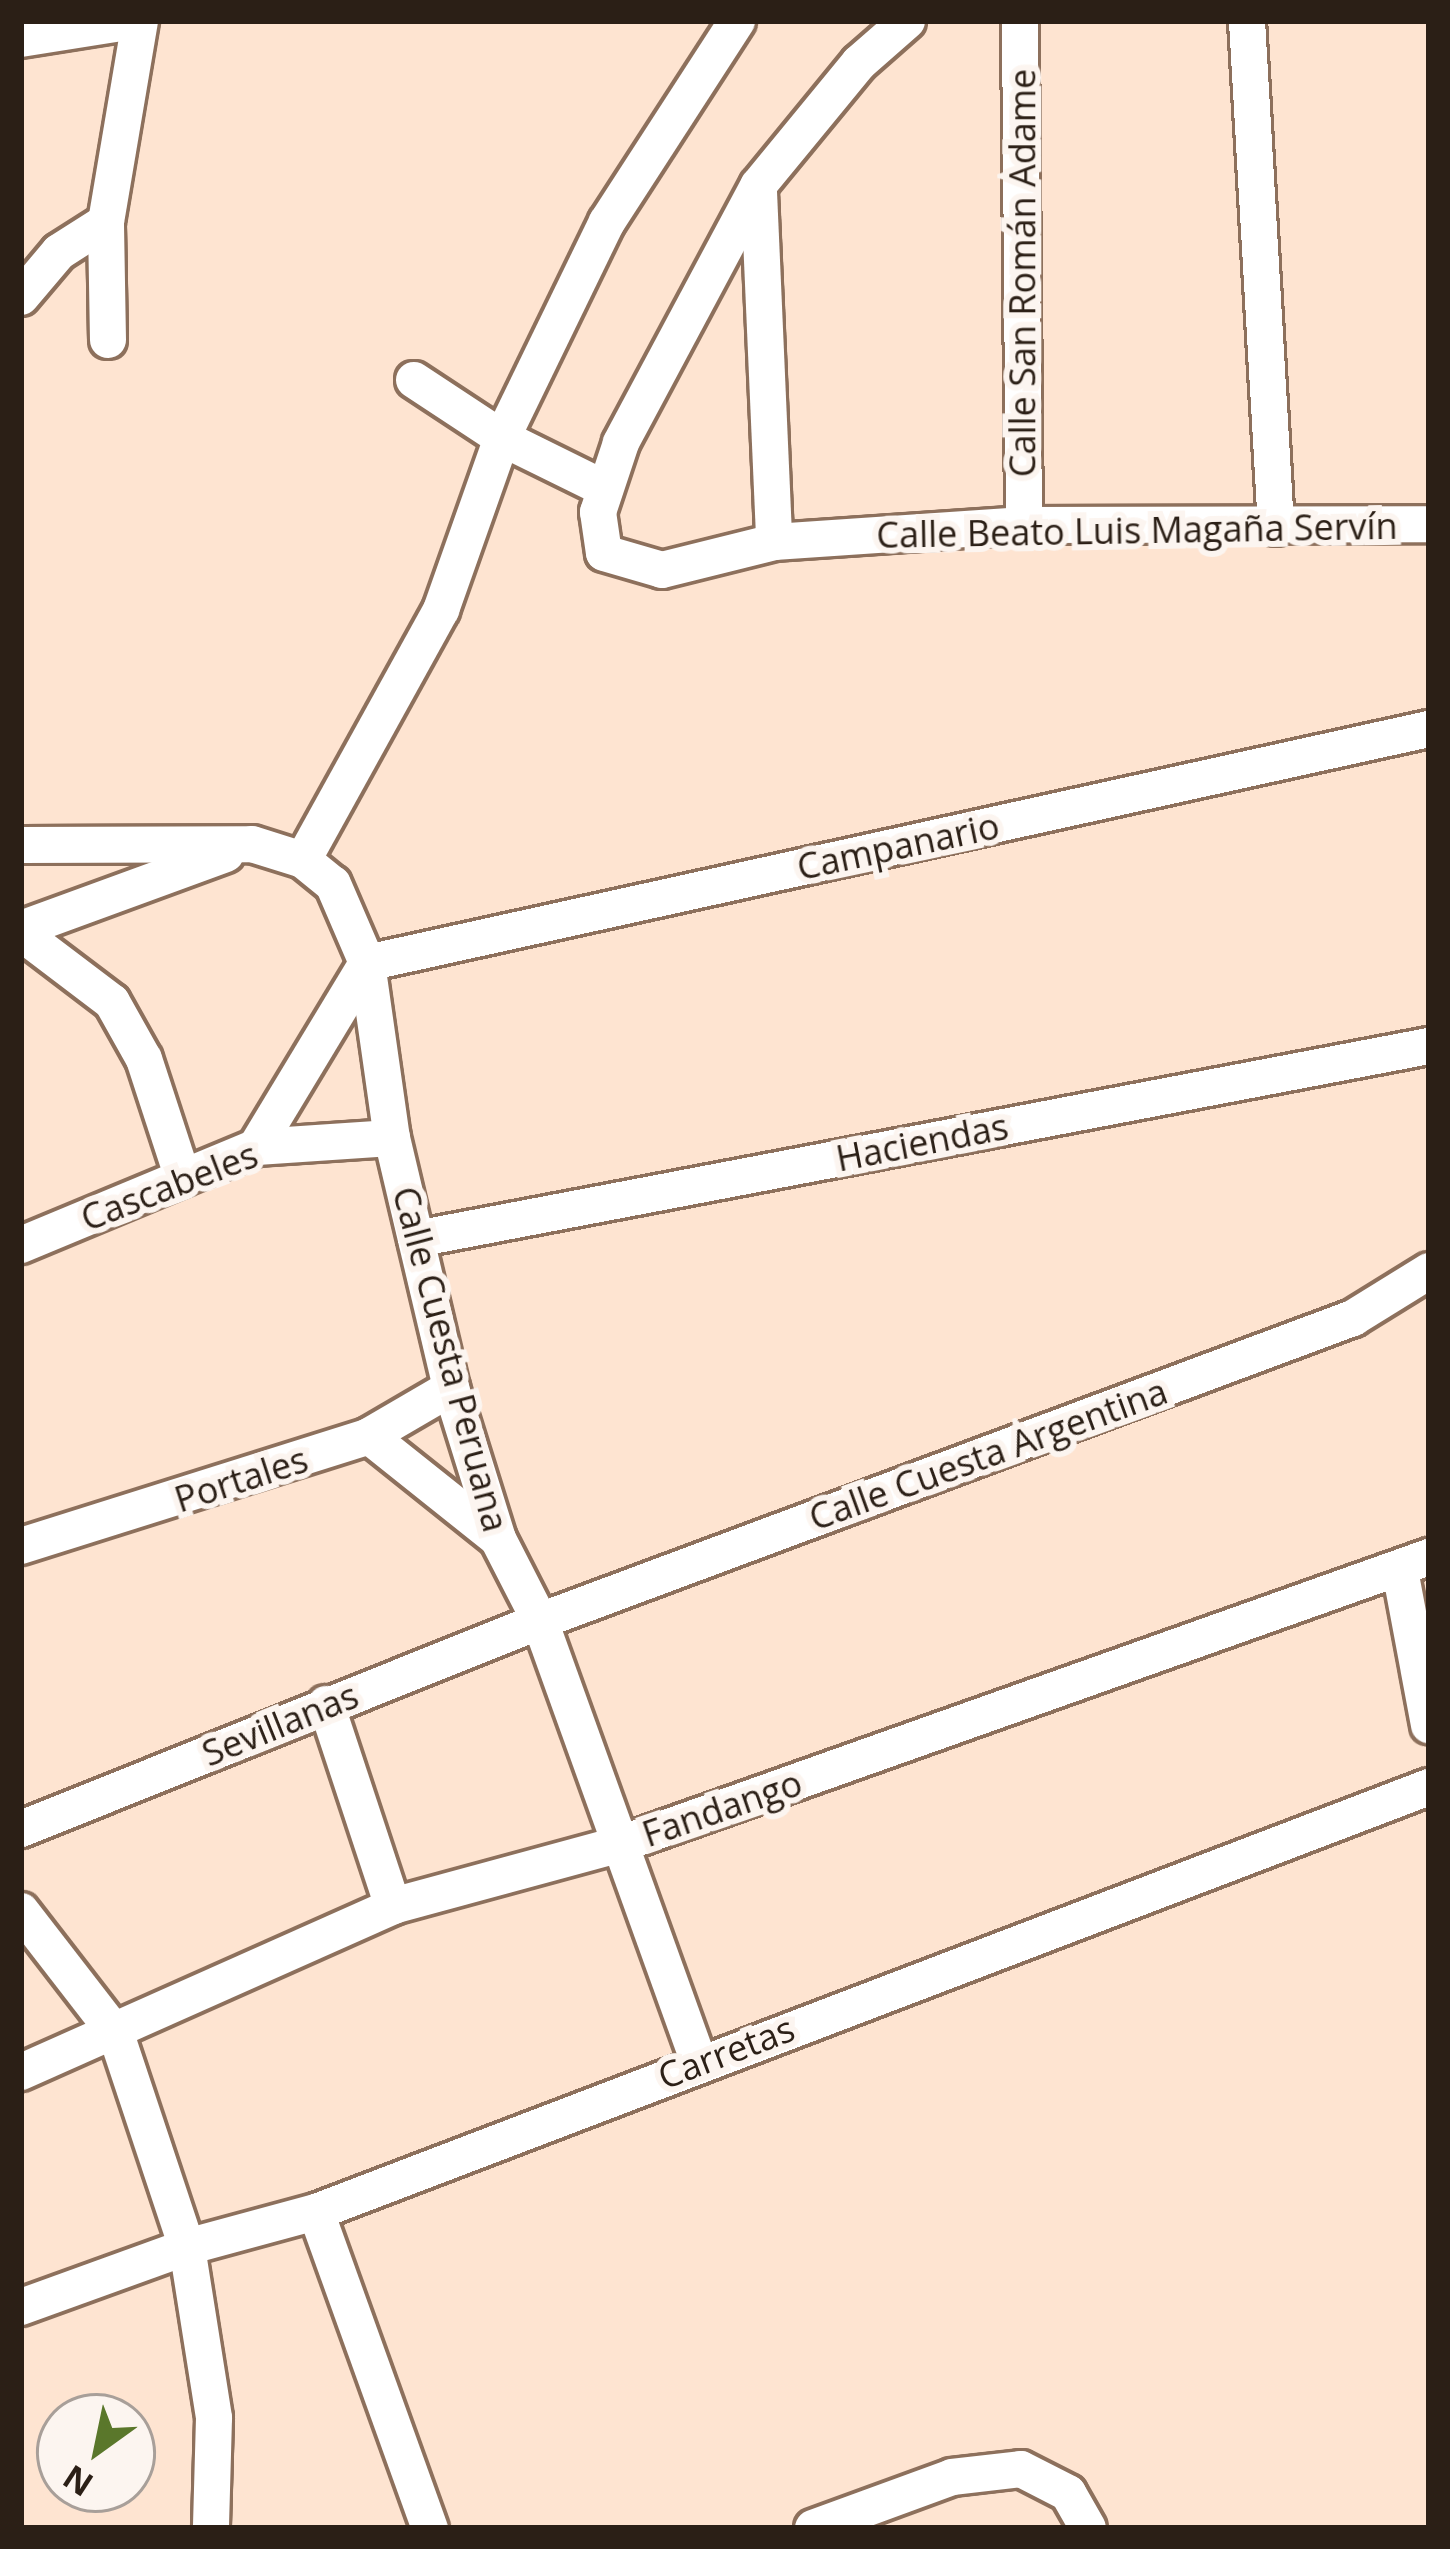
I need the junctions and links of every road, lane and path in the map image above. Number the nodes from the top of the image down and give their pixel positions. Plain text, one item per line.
1 (137, 21) edge
2 (737, 21) edge
3 (907, 21) edge
4 (1020, 21) edge
5 (1247, 21) edge
6 (21, 39) edge
7 (758, 186) junction
8 (106, 222) junction
9 (21, 297) edge
10 (108, 340) dead end
11 (414, 380) dead end
12 (502, 438) junction
13 (605, 489) junction
14 (1429, 524) edge
15 (1024, 526) junction
16 (1276, 527) junction
17 (774, 542) junction
18 (1429, 729) edge
19 (252, 844) junction
20 (21, 845) edge
21 (303, 860) junction
22 (21, 931) edge
23 (367, 963) junction
24 (1429, 1046) edge
25 (392, 1138) junction
26 (256, 1147) junction
27 (184, 1178) junction
28 (416, 1239) junction
29 (21, 1245) edge
30 (1429, 1271) edge
31 (451, 1388) junction
32 (369, 1436) junction
33 (497, 1539) junction
34 (21, 1546) edge
35 (1414, 1563) edge
36 (539, 1622) junction
37 (326, 1704) junction
38 (1429, 1725) edge
39 (1429, 1787) edge
40 (21, 1829) edge
41 (618, 1845) junction
42 (393, 1906) junction
43 (21, 1911) edge
44 (116, 2034) junction
45 (699, 2062) junction
46 (21, 2072) edge
47 (316, 2212) junction
48 (188, 2247) junction
49 (21, 2307) edge
50 (211, 2528) edge
51 (430, 2528) edge
52 (813, 2528) edge
53 (1088, 2528) edge

1 - 6 street
1 - 8 street
2 - 12 street
3 - 7 street
4 - 15 street, Calle San Román Adame
5 - 16 street
7 - 13 street
7 - 17 street
8 - 9 street
8 - 10 street
11 - 12 street
12 - 13 street
12 - 21 street
13 - 17 street, Calle Beato Luis Magaña Servín
14 - 16 street, Calle Beato Luis Magaña Servín
15 - 16 street, Calle Beato Luis Magaña Servín
15 - 17 street, Calle Beato Luis Magaña Servín
18 - 23 street, Campanario
19 - 20 street
19 - 21 street
19 - 22 street
21 - 23 street, Calle Cuesta Peruana
22 - 27 street
23 - 25 street, Calle Cuesta Peruana
23 - 26 street
24 - 28 street, Haciendas
25 - 26 street, Cascabeles
25 - 28 street, Calle Cuesta Peruana
26 - 27 street, Cascabeles
27 - 29 street, Cascabeles
28 - 31 street, Calle Cuesta Peruana
30 - 36 street, Calle Cuesta Argentina
31 - 32 street, Portales
31 - 33 street, Calle Cuesta Peruana
32 - 33 street
32 - 34 street, Portales
33 - 36 street, Calle Cuesta Peruana
35 - 38 street
35 - 41 street, Fandango
36 - 37 street, Sevillanas
36 - 41 street, Calle Cuesta Peruana
37 - 40 street, Sevillanas
37 - 42 street
39 - 45 street, Carretas
41 - 42 street, Fandango
41 - 45 street, Calle Cuesta Peruana
42 - 44 street, Fandango
43 - 44 street
44 - 46 street, Fandango
44 - 48 street
45 - 47 street, Carretas
47 - 48 street, Carretas
47 - 51 street
48 - 49 street, Carretas
48 - 50 street
52 - 53 street

